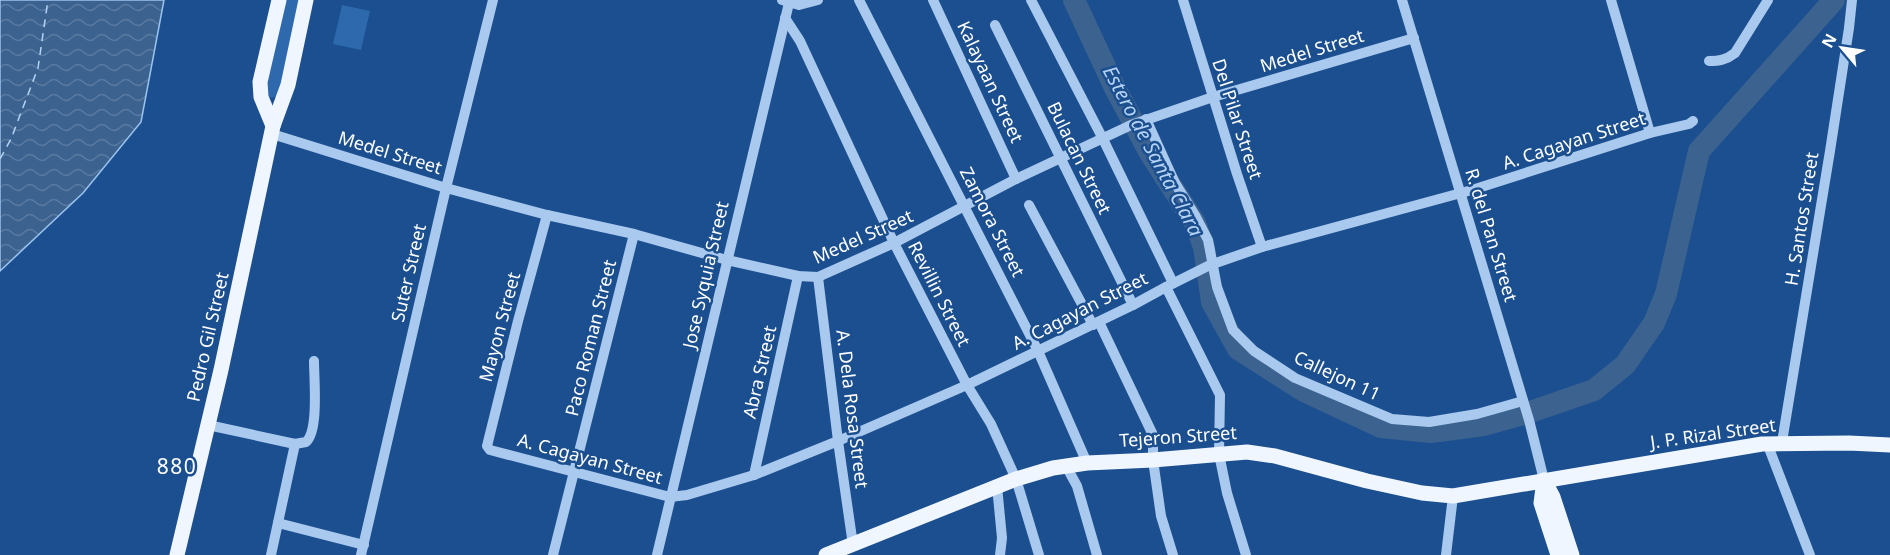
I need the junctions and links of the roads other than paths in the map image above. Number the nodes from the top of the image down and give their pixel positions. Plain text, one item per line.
1 (279, 0) edge
2 (306, 0) edge
3 (493, 0) edge
4 (818, 0) edge
5 (859, 0) edge
6 (933, 0) edge
7 (1031, 0) edge
8 (1183, 0) edge
9 (1402, 0) edge
10 (1611, 0) edge
11 (1768, 0) edge
12 (1852, 0) edge
13 (786, 2) edge
14 (786, 18) junction
15 (995, 25) dead end
16 (1414, 38) junction
17 (1708, 61) dead end
18 (1213, 97) junction
19 (1145, 119) junction
20 (1693, 121) dead end
21 (272, 130) junction
22 (1650, 133) junction
23 (1102, 137) junction
24 (1060, 158) junction
25 (1016, 179) junction
26 (446, 188) junction
27 (1461, 193) junction
28 (1029, 205) dead end
29 (965, 206) junction
30 (547, 215) junction
31 (634, 234) junction
32 (894, 243) junction
33 (1262, 247) junction
34 (726, 260) junction
35 (1211, 265) junction
36 (798, 276) junction
37 (818, 277) junction
38 (1169, 285) junction
39 (1133, 305) junction
40 (1096, 324) junction
41 (1038, 351) junction
42 (314, 361) dead end
43 (967, 385) junction
44 (1523, 402) junction
45 (208, 425) junction
46 (838, 441) junction
47 (1774, 443) junction
48 (295, 444) junction
49 (1890, 445) edge
50 (488, 449) joint
51 (1219, 454) junction
52 (1153, 460) junction
53 (1087, 463) junction
54 (1066, 466) junction
55 (573, 472) junction
56 (754, 475) junction
57 (1016, 479) junction
58 (1544, 480) junction
59 (997, 486) junction
60 (1453, 495) junction
61 (670, 497) junction
62 (278, 523) junction
63 (853, 545) junction
64 (363, 550) edge
65 (1443, 554) edge
66 (177, 555) edge
67 (271, 555) edge
68 (553, 555) edge
69 (657, 555) edge
70 (826, 555) edge
71 (1000, 555) edge
72 (1039, 555) edge
73 (1097, 555) edge
74 (1173, 555) edge
75 (1246, 555) edge
76 (1558, 555) edge
77 (1572, 555) edge
78 (1810, 555) edge

1 - 21 main road
2 - 21 main road, Pedro Gil Street
3 - 26 street, Suter Street
4 - 13 street
5 - 29 street, Zamora Street
6 - 25 street, Kalayaan Street
7 - 23 street
8 - 18 street, Del Pilar Street
9 - 16 street, R. del Pan Street
10 - 22 street
11 - 17 street
12 - 47 street, H. Santos Street
13 - 14 street, Jose Syquia Street
14 - 32 street, Revillin Street
14 - 34 street, Jose Syquia Street
15 - 24 street, Bulacan Street
16 - 18 street, Medel Street
16 - 27 street, R. del Pan Street
18 - 19 street, Medel Street
18 - 33 street, Del Pilar Street
19 - 23 street, Medel Street
19 - 35 street, Callejon 11
20 - 22 street, A. Cagayan Street
21 - 26 street, Medel Street
21 - 45 main road, Pedro Gil Street
22 - 27 street, A. Cagayan Street
23 - 24 street, Medel Street
23 - 38 street
24 - 25 street, Medel Street
24 - 39 street, Bulacan Street
25 - 29 street, Medel Street
26 - 30 street, Medel Street
26 - 64 street, Suter Street
27 - 33 street, A. Cagayan Street
27 - 44 street, R. del Pan Street
28 - 40 street
29 - 32 street, Medel Street
29 - 41 street, Zamora Street
30 - 31 street, Medel Street
30 - 50 street, Mayon Street
31 - 34 street, Medel Street
31 - 55 street, Paco Roman Street
32 - 37 street, Medel Street
32 - 43 street, Revillin Street
33 - 35 street, A. Cagayan Street
34 - 36 street, Medel Street
34 - 61 street, Jose Syquia Street
35 - 38 street, A. Cagayan Street
35 - 44 street, Callejon 11
36 - 37 street, Medel Street
36 - 56 street, Abra Street
37 - 46 street, A. Dela Rosa Street
38 - 39 street, A. Cagayan Street
38 - 51 street
39 - 40 street, A. Cagayan Street
40 - 41 street, A. Cagayan Street
40 - 52 street
41 - 43 street, A. Cagayan Street
41 - 53 street, Zamora Street
42 - 48 street
43 - 46 street, A. Cagayan Street
43 - 57 street, Revillin Street
44 - 58 street, R. del Pan Street
45 - 48 street
45 - 66 main road, Pedro Gil Street
46 - 56 street, A. Cagayan Street
46 - 63 street, A. Dela Rosa Street
47 - 49 main road, J. P. Rizal Street
47 - 58 main road, J. P. Rizal Street
47 - 78 street
48 - 62 street
50 - 55 street, A. Cagayan Street
51 - 52 main road, Tejeron Street
51 - 60 main road, Tejeron Street
51 - 75 street
52 - 53 main road, Tejeron Street
52 - 74 street
53 - 54 main road, Tejeron Street
54 - 57 main road, Tejeron Street
54 - 73 street
55 - 61 street, A. Cagayan Street
55 - 68 street, Paco Roman Street
56 - 61 street, A. Cagayan Street
57 - 59 main road, Tejeron Street
57 - 72 street, Revillin Street
58 - 60 main road, Tejeron Street
58 - 76 main road
58 - 77 main road
59 - 63 main road, Tejeron Street
59 - 71 street
60 - 65 street
61 - 69 street, Jose Syquia Street
62 - 64 street
62 - 67 street
63 - 70 main road, Tejeron Street

